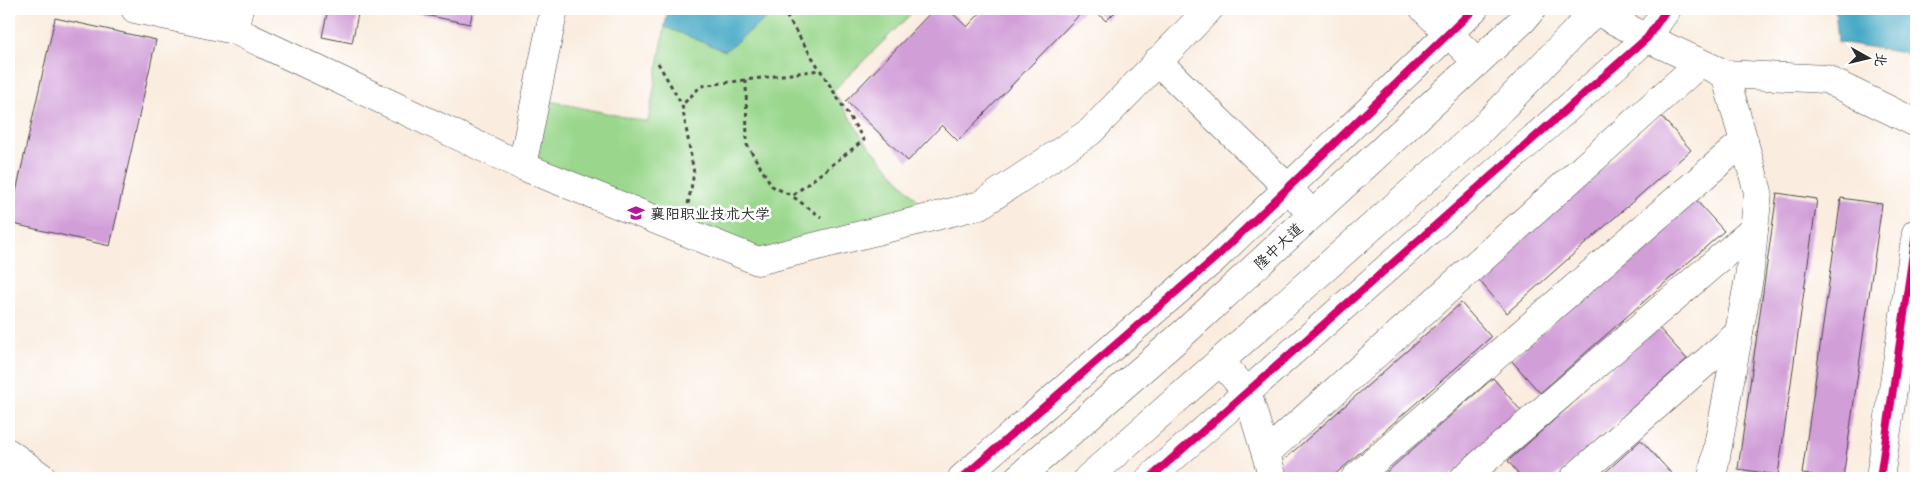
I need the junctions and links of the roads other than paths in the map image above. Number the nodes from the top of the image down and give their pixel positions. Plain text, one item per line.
1 (135, 9) edge
2 (204, 9) edge
3 (554, 9) edge
4 (1210, 9) edge
5 (1424, 9) edge
6 (1474, 9) edge
7 (1532, 9) edge
8 (1667, 9) edge
9 (1596, 10) edge
10 (236, 20) edge
11 (1450, 33) junction
12 (1647, 38) junction
13 (1157, 62) junction
14 (1477, 62) junction
15 (1700, 63) junction
16 (1725, 74) junction
17 (1916, 123) edge
18 (1744, 141) junction
19 (522, 166) junction
20 (1288, 188) junction
21 (1312, 214) junction
22 (1754, 229) junction
23 (1916, 233) edge
24 (1739, 333) junction
25 (1220, 361) junction
26 (1248, 392) junction
27 (9, 453) edge
28 (1266, 453) junction
29 (44, 478) edge
30 (962, 478) edge
31 (1018, 478) edge
32 (1088, 478) edge
33 (1150, 478) edge
34 (1273, 478) edge
35 (1355, 478) edge
36 (1464, 478) edge
37 (1574, 478) edge
38 (1712, 478) edge
39 (1880, 478) edge

1 - 10 street
2 - 10 street
3 - 19 street
4 - 13 street
5 - 11 street
6 - 11 street
7 - 14 street, 隆中大道
8 - 12 street
9 - 12 street
9 - 25 street
10 - 19 street
11 - 14 street
11 - 20 street
12 - 15 street
12 - 26 street
13 - 19 street
13 - 20 street
14 - 21 street, 隆中大道
15 - 16 street
15 - 28 street
16 - 17 street
16 - 18 street
18 - 22 street
18 - 35 street
20 - 21 street
20 - 30 street
21 - 31 street, 隆中大道
22 - 24 street
22 - 36 street
23 - 39 street
24 - 37 street
24 - 38 street
25 - 26 street
25 - 32 street
26 - 28 street
26 - 33 street
27 - 29 street
28 - 34 street

